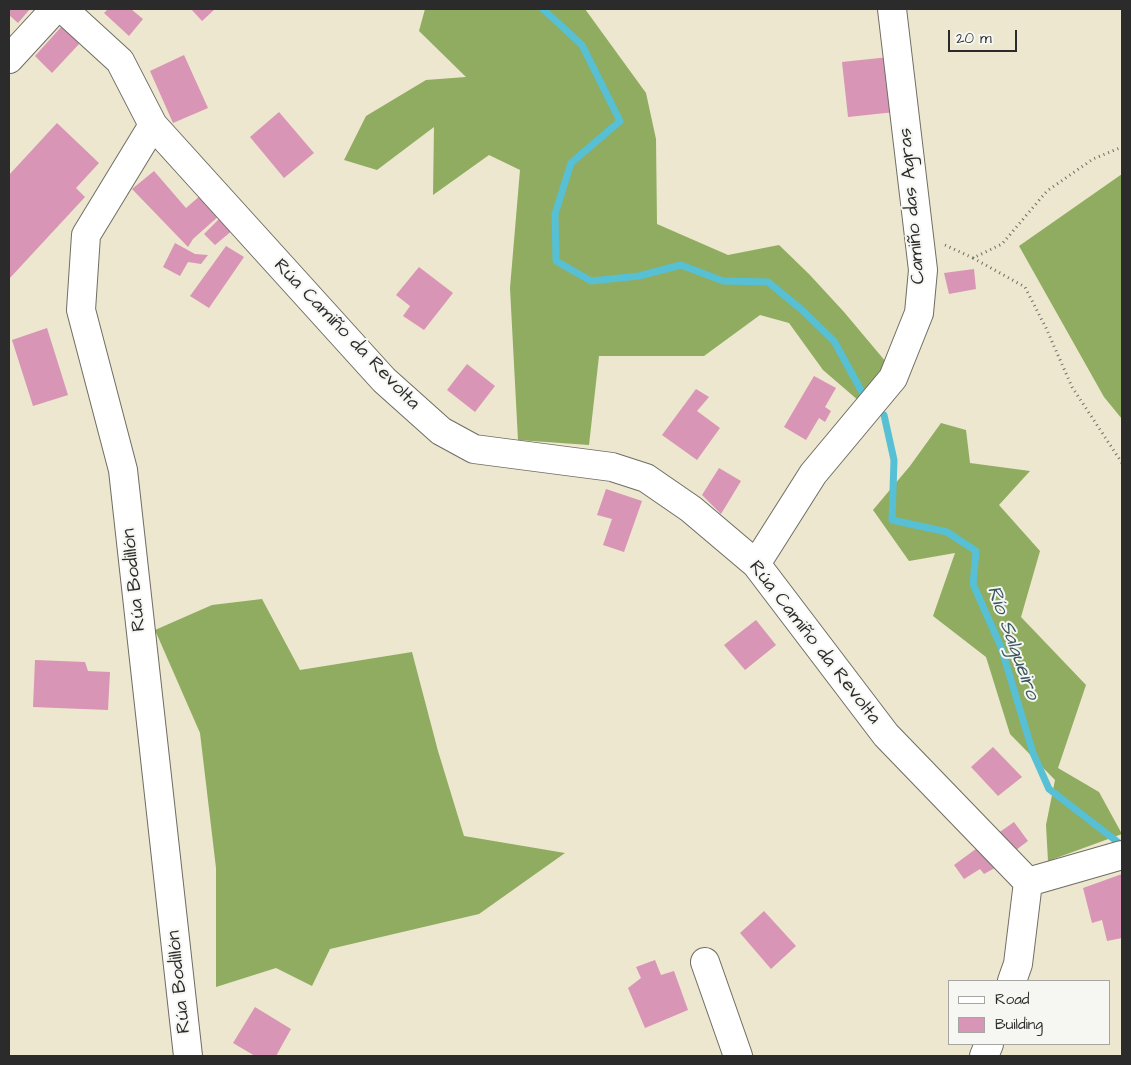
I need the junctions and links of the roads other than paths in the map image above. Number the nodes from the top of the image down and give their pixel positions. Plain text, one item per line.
1 (55, 9) edge
2 (63, 9) edge
3 (892, 9) edge
4 (9, 59) edge
5 (153, 125) junction
6 (756, 564) junction
7 (1122, 855) edge
8 (1028, 882) junction
9 (705, 962) dead end
10 (1012, 980) edge
11 (188, 1056) edge
12 (738, 1056) edge

1 - 4 street
2 - 5 street, Rúa Camiño da Revolta
3 - 6 street, Camiño das Agras
5 - 6 street, Rúa Camiño da Revolta
5 - 11 street, Rúa Bodillón
6 - 8 street, Rúa Camiño da Revolta
7 - 8 street
8 - 10 street
9 - 12 street

